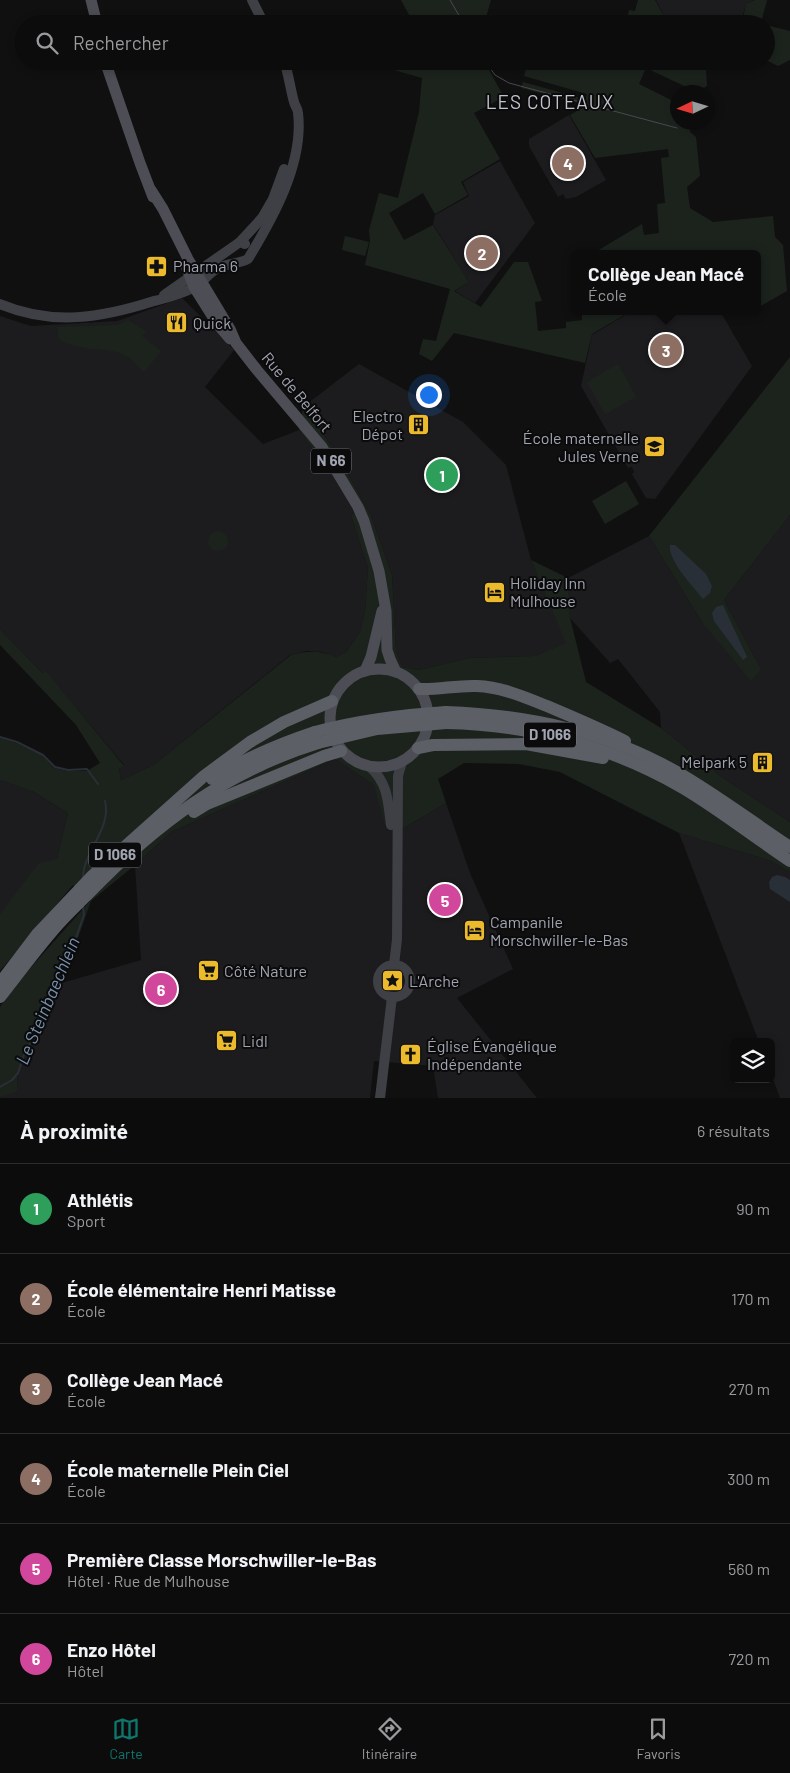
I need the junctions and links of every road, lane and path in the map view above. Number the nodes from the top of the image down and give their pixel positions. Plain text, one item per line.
1 (91, 0) edge
2 (252, 0) edge
3 (260, 0) edge
4 (95, 15) edge
5 (260, 15) edge
6 (266, 15) edge
7 (108, 70) edge
8 (288, 70) edge
9 (294, 144) junction
10 (151, 190) junction
11 (236, 244) junction
12 (222, 255) junction
13 (250, 255) junction
14 (188, 259) junction
15 (235, 263) junction
16 (196, 282) junction
17 (0, 304) edge
18 (126, 310) junction
19 (384, 602) junction
20 (365, 671) junction
21 (396, 672) junction
22 (419, 689) junction
23 (332, 701) junction
24 (446, 718) junction
25 (418, 748) junction
26 (341, 751) junction
27 (640, 753) junction
28 (402, 762) junction
29 (370, 767) junction
30 (683, 788) junction
31 (156, 824) junction
32 (790, 847) edge
33 (790, 861) edge
34 (397, 878) junction
35 (394, 965) junction
36 (0, 983) edge
37 (0, 997) edge
38 (392, 997) junction
39 (380, 1098) edge

1 - 4 main road
2 - 5 street
3 - 6 street
7 - 10 main road, Rue de Belfort / N 66
8 - 9 street
9 - 11 street
9 - 13 street
10 - 14 main road, Rue de Belfort / N 66
10 - 16 main road, Rue de Belfort / N 66
11 - 12 street
11 - 13 street
11 - 15 street
12 - 14 street
12 - 16 street
13 - 15 street
14 - 16 main road, Rue de Belfort / N 66
15 - 16 street
16 - 18 street
16 - 18 street
16 - 19 main road, Rue de Belfort / N 66
17 - 18 street
19 - 20 main road, Rue de Belfort / N 66
19 - 21 main road, Rue de Belfort / N 66
20 - 21 main road
20 - 23 main road
21 - 22 main road
22 - 25 main road
22 - 27 highway
23 - 26 main road
23 - 31 highway
24 - 27 highway, D 1066
24 - 30 highway, D 1066
24 - 31 highway, D 1066, bridge
25 - 28 main road
25 - 30 highway
26 - 29 main road
26 - 31 highway
27 - 32 highway, D 1066
28 - 29 main road
28 - 34 street
29 - 34 street
30 - 33 highway, D 1066
31 - 36 highway, D 1066
31 - 37 highway, D 1066
34 - 35 street
35 - 38 street
35 - 38 street
38 - 39 street

